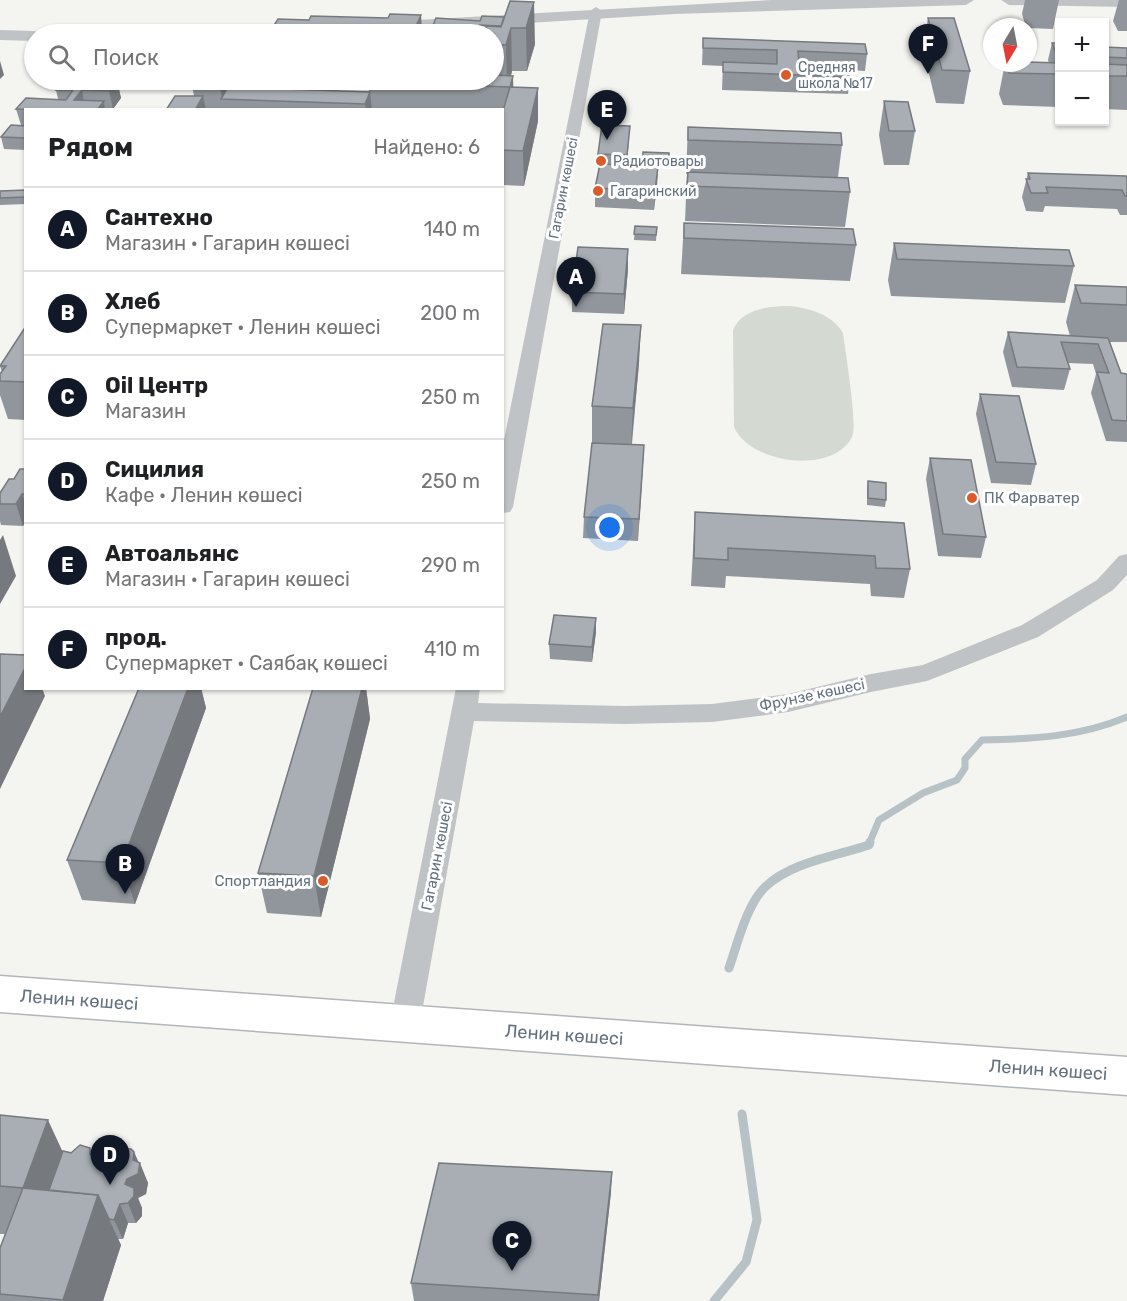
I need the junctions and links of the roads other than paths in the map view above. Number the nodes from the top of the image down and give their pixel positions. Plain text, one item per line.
1 (966, 0) edge
2 (1009, 0) edge
3 (1127, 2) edge
4 (596, 11) junction
5 (411, 24) edge
6 (0, 35) edge
7 (24, 36) edge
8 (504, 496) edge
9 (1127, 561) edge
10 (466, 700) edge
11 (0, 994) edge
12 (405, 1023) junction
13 (1127, 1076) edge

1 - 4 street
2 - 3 street
4 - 5 street
4 - 8 street, Гагарин көшесі
6 - 7 street
9 - 10 street, Фрунзе көшесі
10 - 12 street, Гагарин көшесі
11 - 12 main road, Ленин көшесі
12 - 13 main road, Ленин көшесі

